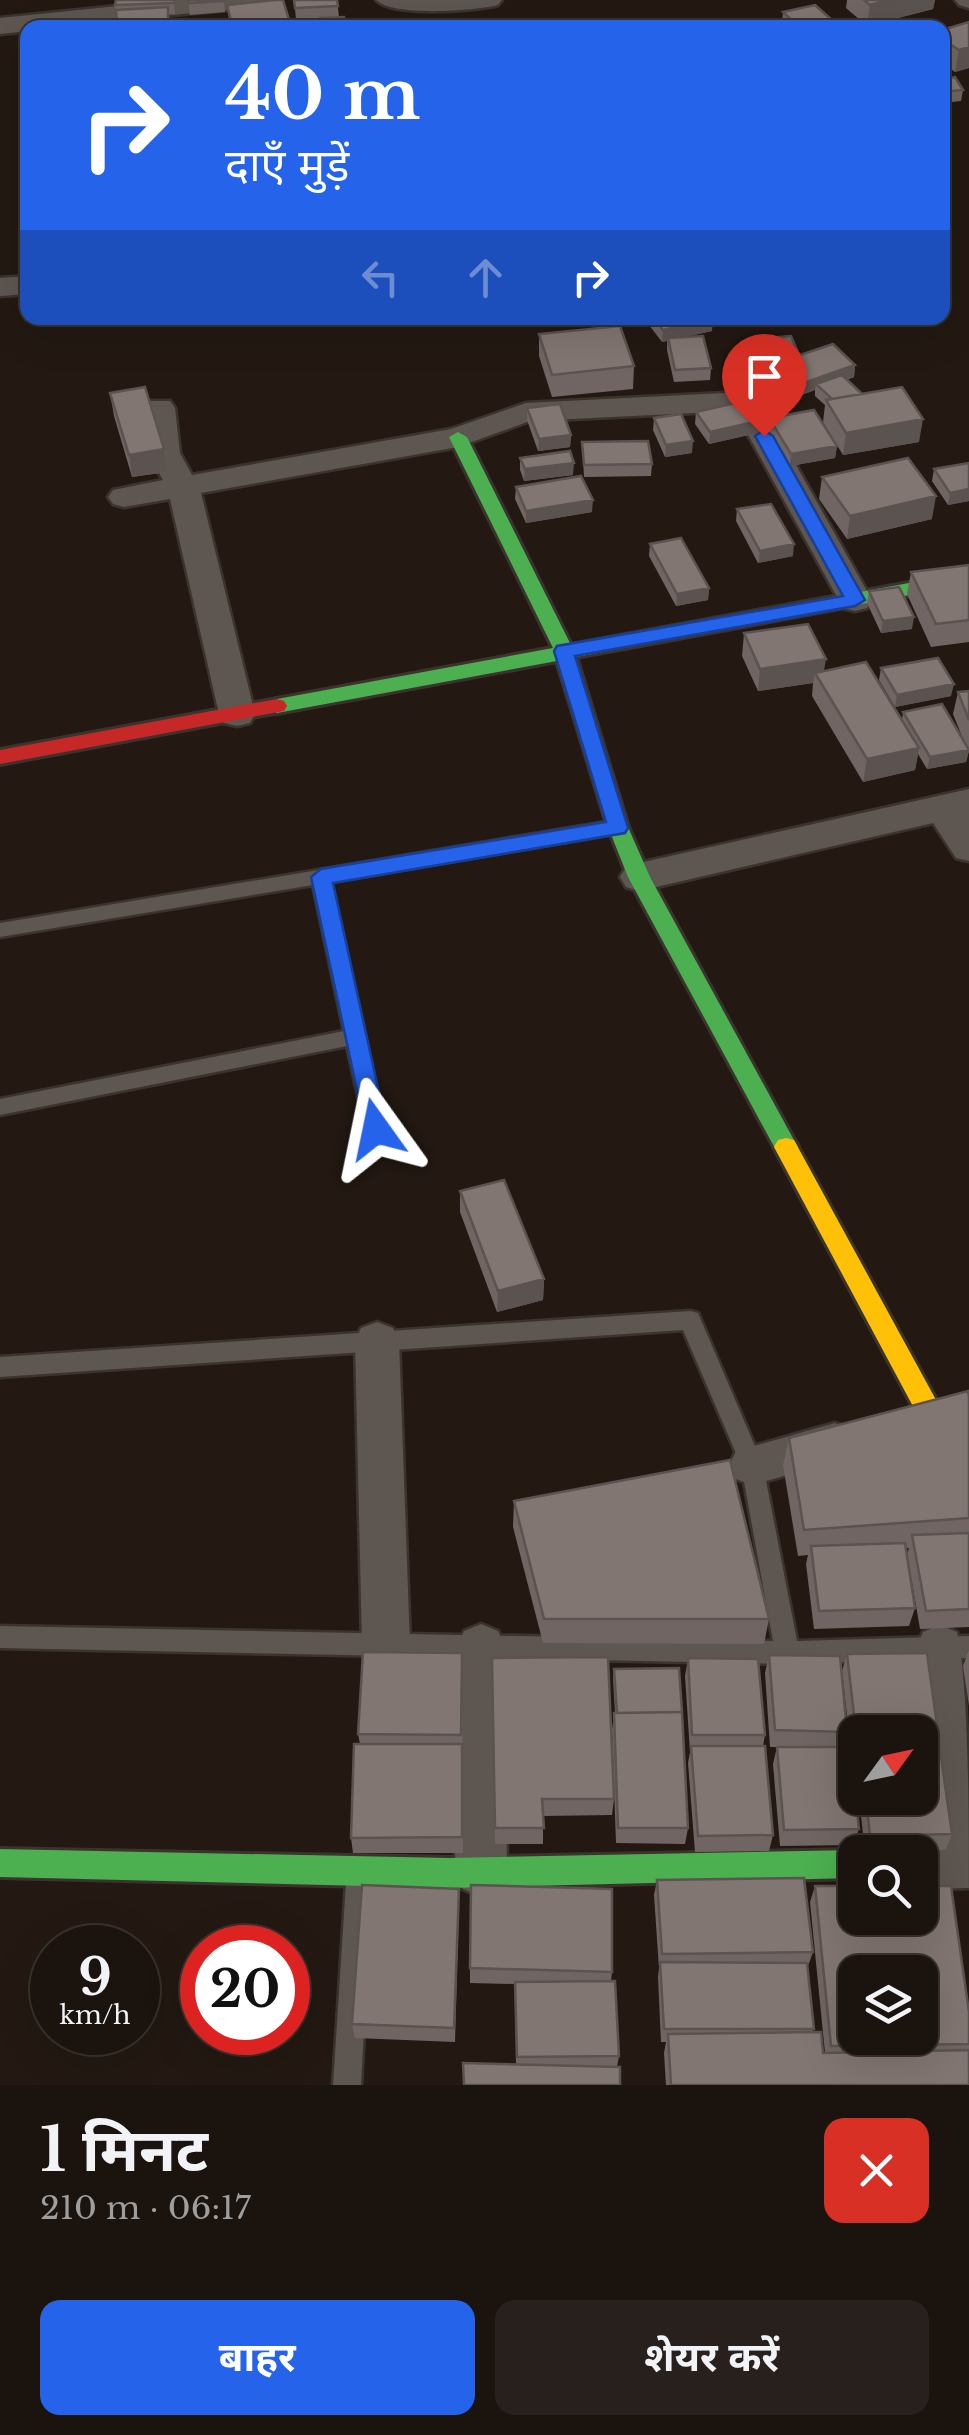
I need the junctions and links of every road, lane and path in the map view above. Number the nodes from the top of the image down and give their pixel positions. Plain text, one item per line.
1 (250, 0) edge
2 (388, 0) edge
3 (489, 0) edge
4 (168, 18) edge
5 (126, 20) edge
6 (159, 408) dead end
7 (458, 437) junction
8 (183, 486) junction
9 (124, 497) dead end
10 (969, 578) edge
11 (855, 600) junction
12 (564, 651) junction
13 (237, 714) junction
14 (0, 757) edge
15 (956, 805) edge
16 (618, 828) junction
17 (969, 848) edge
18 (321, 877) junction
19 (639, 877) junction
20 (0, 930) edge
21 (356, 1037) junction
22 (0, 1106) edge
23 (376, 1129) dead end
24 (376, 1341) junction
25 (0, 1367) edge
26 (919, 1420) edge
27 (752, 1465) junction
28 (0, 1637) edge
29 (386, 1645) junction
30 (481, 1647) junction
31 (955, 1647) edge
32 (787, 1653) junction
33 (0, 1862) edge
34 (952, 1862) edge
35 (838, 1864) edge
36 (481, 1870) junction
37 (360, 1871) junction
38 (347, 2085) edge

1 - 4 street
2 - 3 street
4 - 5 street
6 - 8 street
7 - 8 street
7 - 11 street
7 - 12 street
8 - 9 street
8 - 13 street
10 - 11 street
11 - 12 street
12 - 13 street
12 - 16 street
13 - 14 street
15 - 17 street
15 - 19 street
16 - 18 lane
16 - 19 street
18 - 20 lane
18 - 21 lane
19 - 26 street
21 - 22 lane
21 - 23 lane
24 - 25 lane
24 - 27 lane
24 - 29 street
26 - 27 street
27 - 32 lane
28 - 29 lane
29 - 30 lane
30 - 32 lane
30 - 36 street
31 - 32 lane
31 - 34 street
33 - 37 street
35 - 36 street
36 - 37 street
37 - 38 lane

